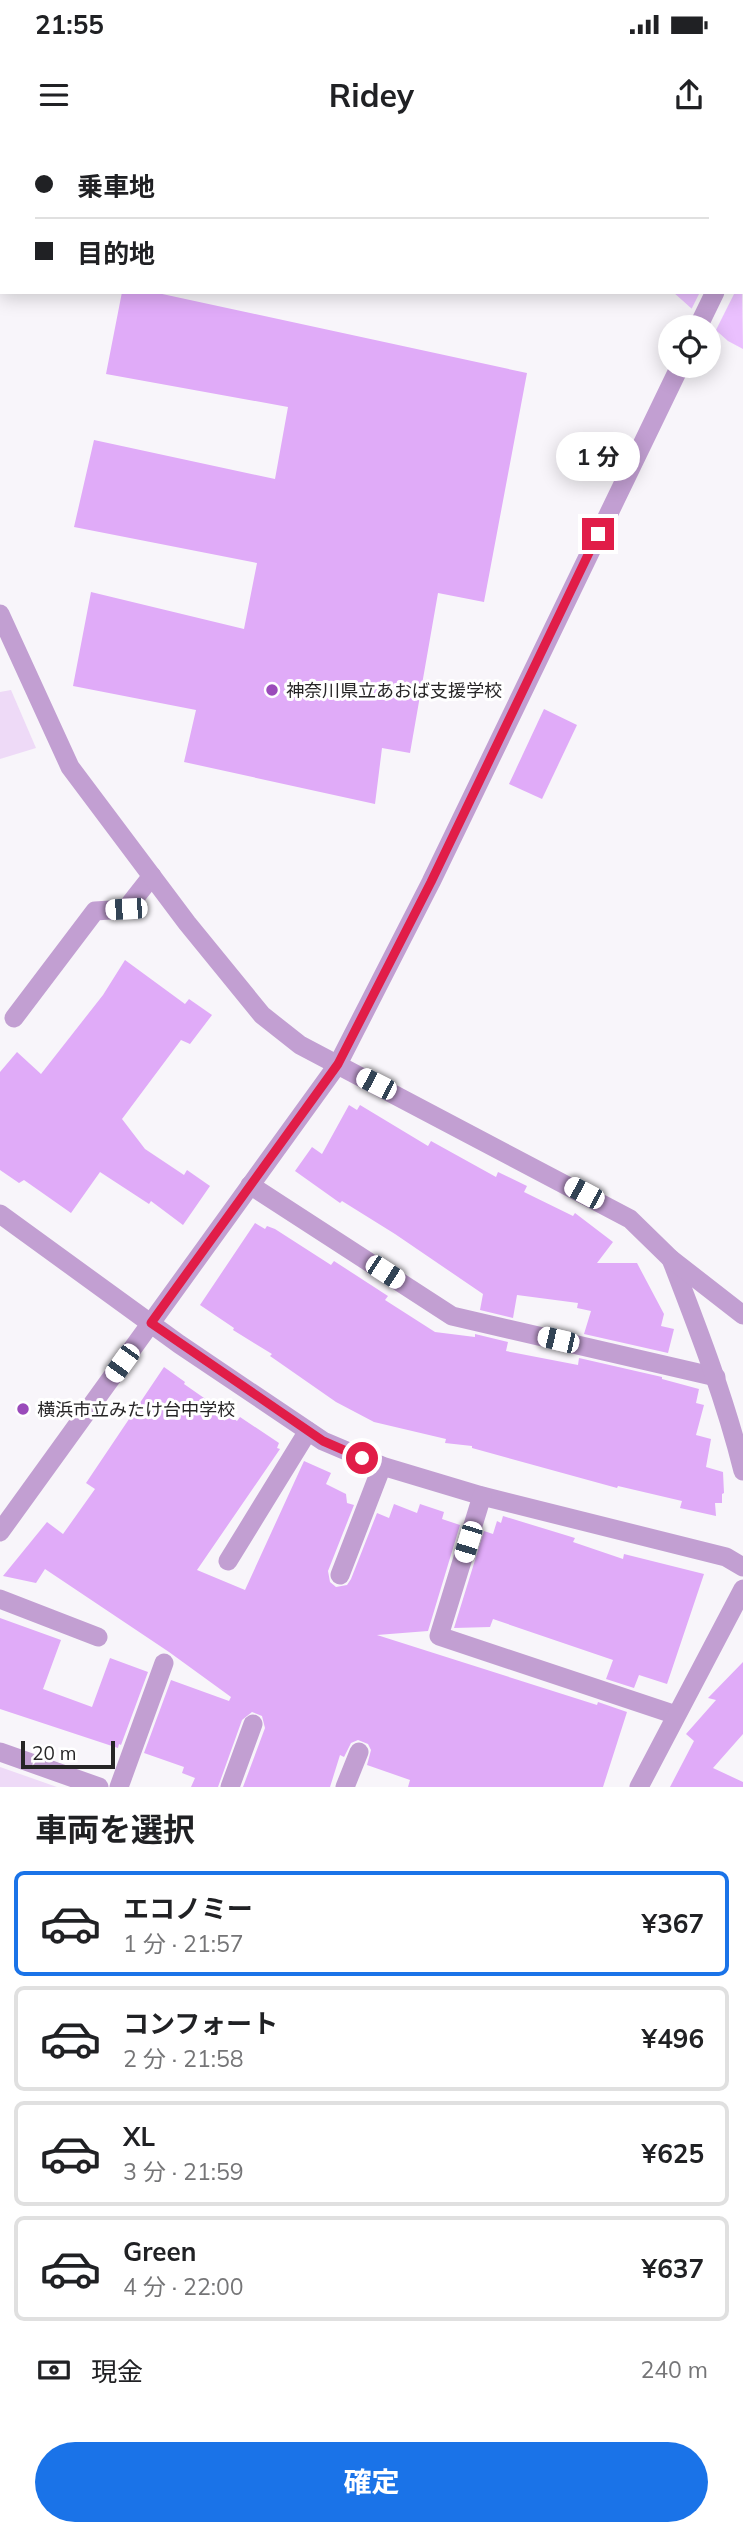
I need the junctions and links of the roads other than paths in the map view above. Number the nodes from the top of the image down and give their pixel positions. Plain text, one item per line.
1 (714, 294) edge
2 (704, 315) edge
3 (674, 378) edge
4 (0, 614) edge
5 (152, 876) junction
6 (14, 1018) dead end
7 (338, 1064) junction
8 (250, 1185) junction
9 (0, 1214) edge
10 (671, 1259) junction
11 (743, 1315) edge
12 (151, 1323) junction
13 (716, 1377) junction
14 (308, 1431) junction
15 (382, 1466) junction
16 (743, 1471) edge
17 (482, 1496) junction
18 (0, 1532) edge
19 (228, 1561) dead end
20 (743, 1567) edge
21 (340, 1574) dead end
22 (743, 1589) edge
23 (0, 1599) edge
24 (98, 1637) dead end
25 (164, 1663) dead end
26 (676, 1715) junction
27 (253, 1724) dead end
28 (0, 1752) edge
29 (359, 1752) dead end
30 (99, 1787) edge
31 (119, 1787) edge
32 (230, 1787) edge
33 (345, 1787) edge
34 (639, 1787) edge

1 - 2 street
3 - 7 street
4 - 5 street
5 - 6 street
5 - 7 street
7 - 8 street
7 - 10 street
8 - 12 street
8 - 13 street
9 - 12 street
10 - 11 street
10 - 13 street
12 - 14 street
12 - 18 street
13 - 16 street
14 - 15 street
14 - 19 street
15 - 17 street
15 - 21 street
17 - 20 street
17 - 26 street
22 - 26 street
23 - 24 street
25 - 31 street
26 - 34 street
27 - 32 street
28 - 30 street
29 - 33 street

